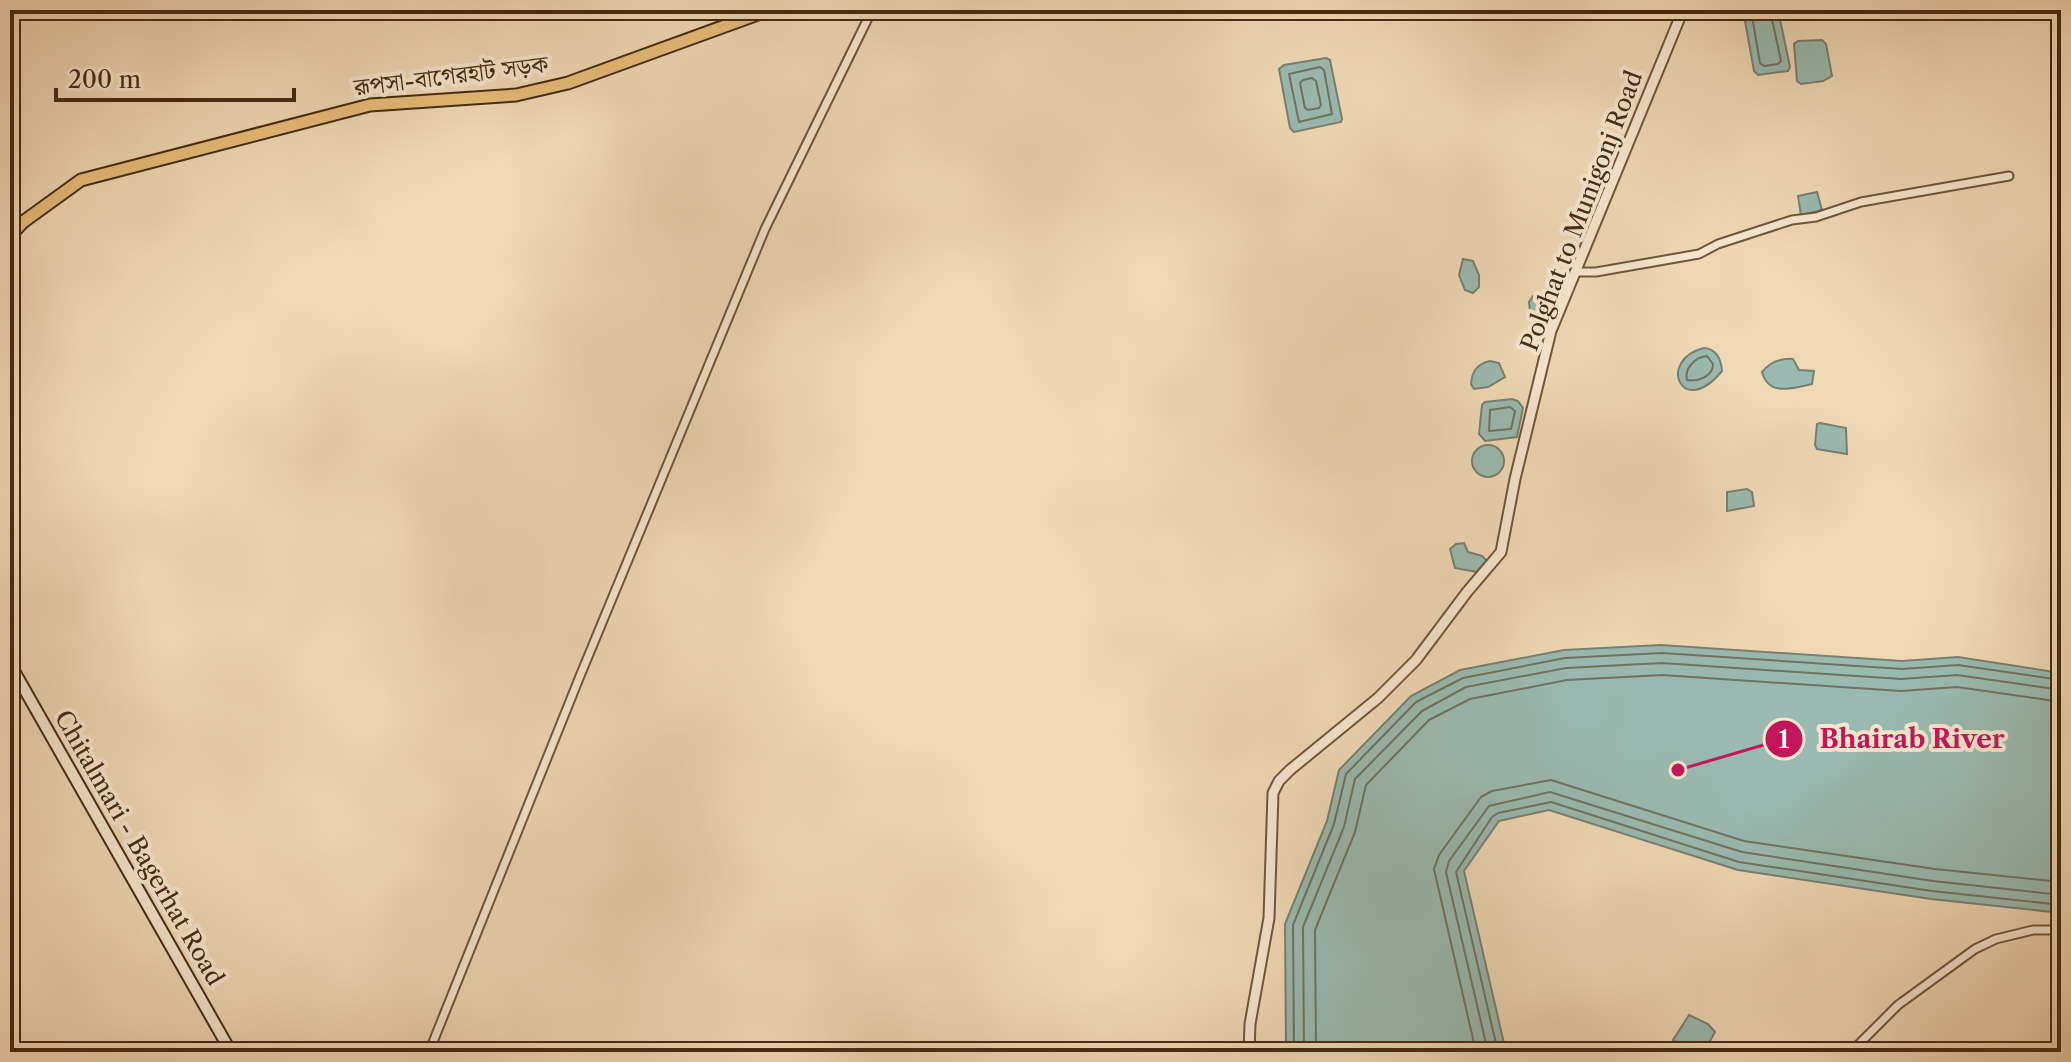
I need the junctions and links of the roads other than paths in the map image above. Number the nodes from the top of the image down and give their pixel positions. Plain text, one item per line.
1 (769, 10) edge
2 (872, 10) edge
3 (1683, 10) edge
4 (2009, 176) dead end
5 (10, 236) edge
6 (1577, 272) junction
7 (10, 664) edge
8 (2061, 930) edge
9 (231, 1052) edge
10 (429, 1052) edge
11 (1249, 1052) edge
12 (1851, 1052) edge

1 - 5 main road, রূপসা-বাগেরহাট সড়ক
2 - 10 street
3 - 6 street, Polghat to Munigonj Road
4 - 6 street
6 - 11 street, Polghat to Munigonj Road
7 - 9 main road, Chitalmari - Bagerhat Road
8 - 12 street

